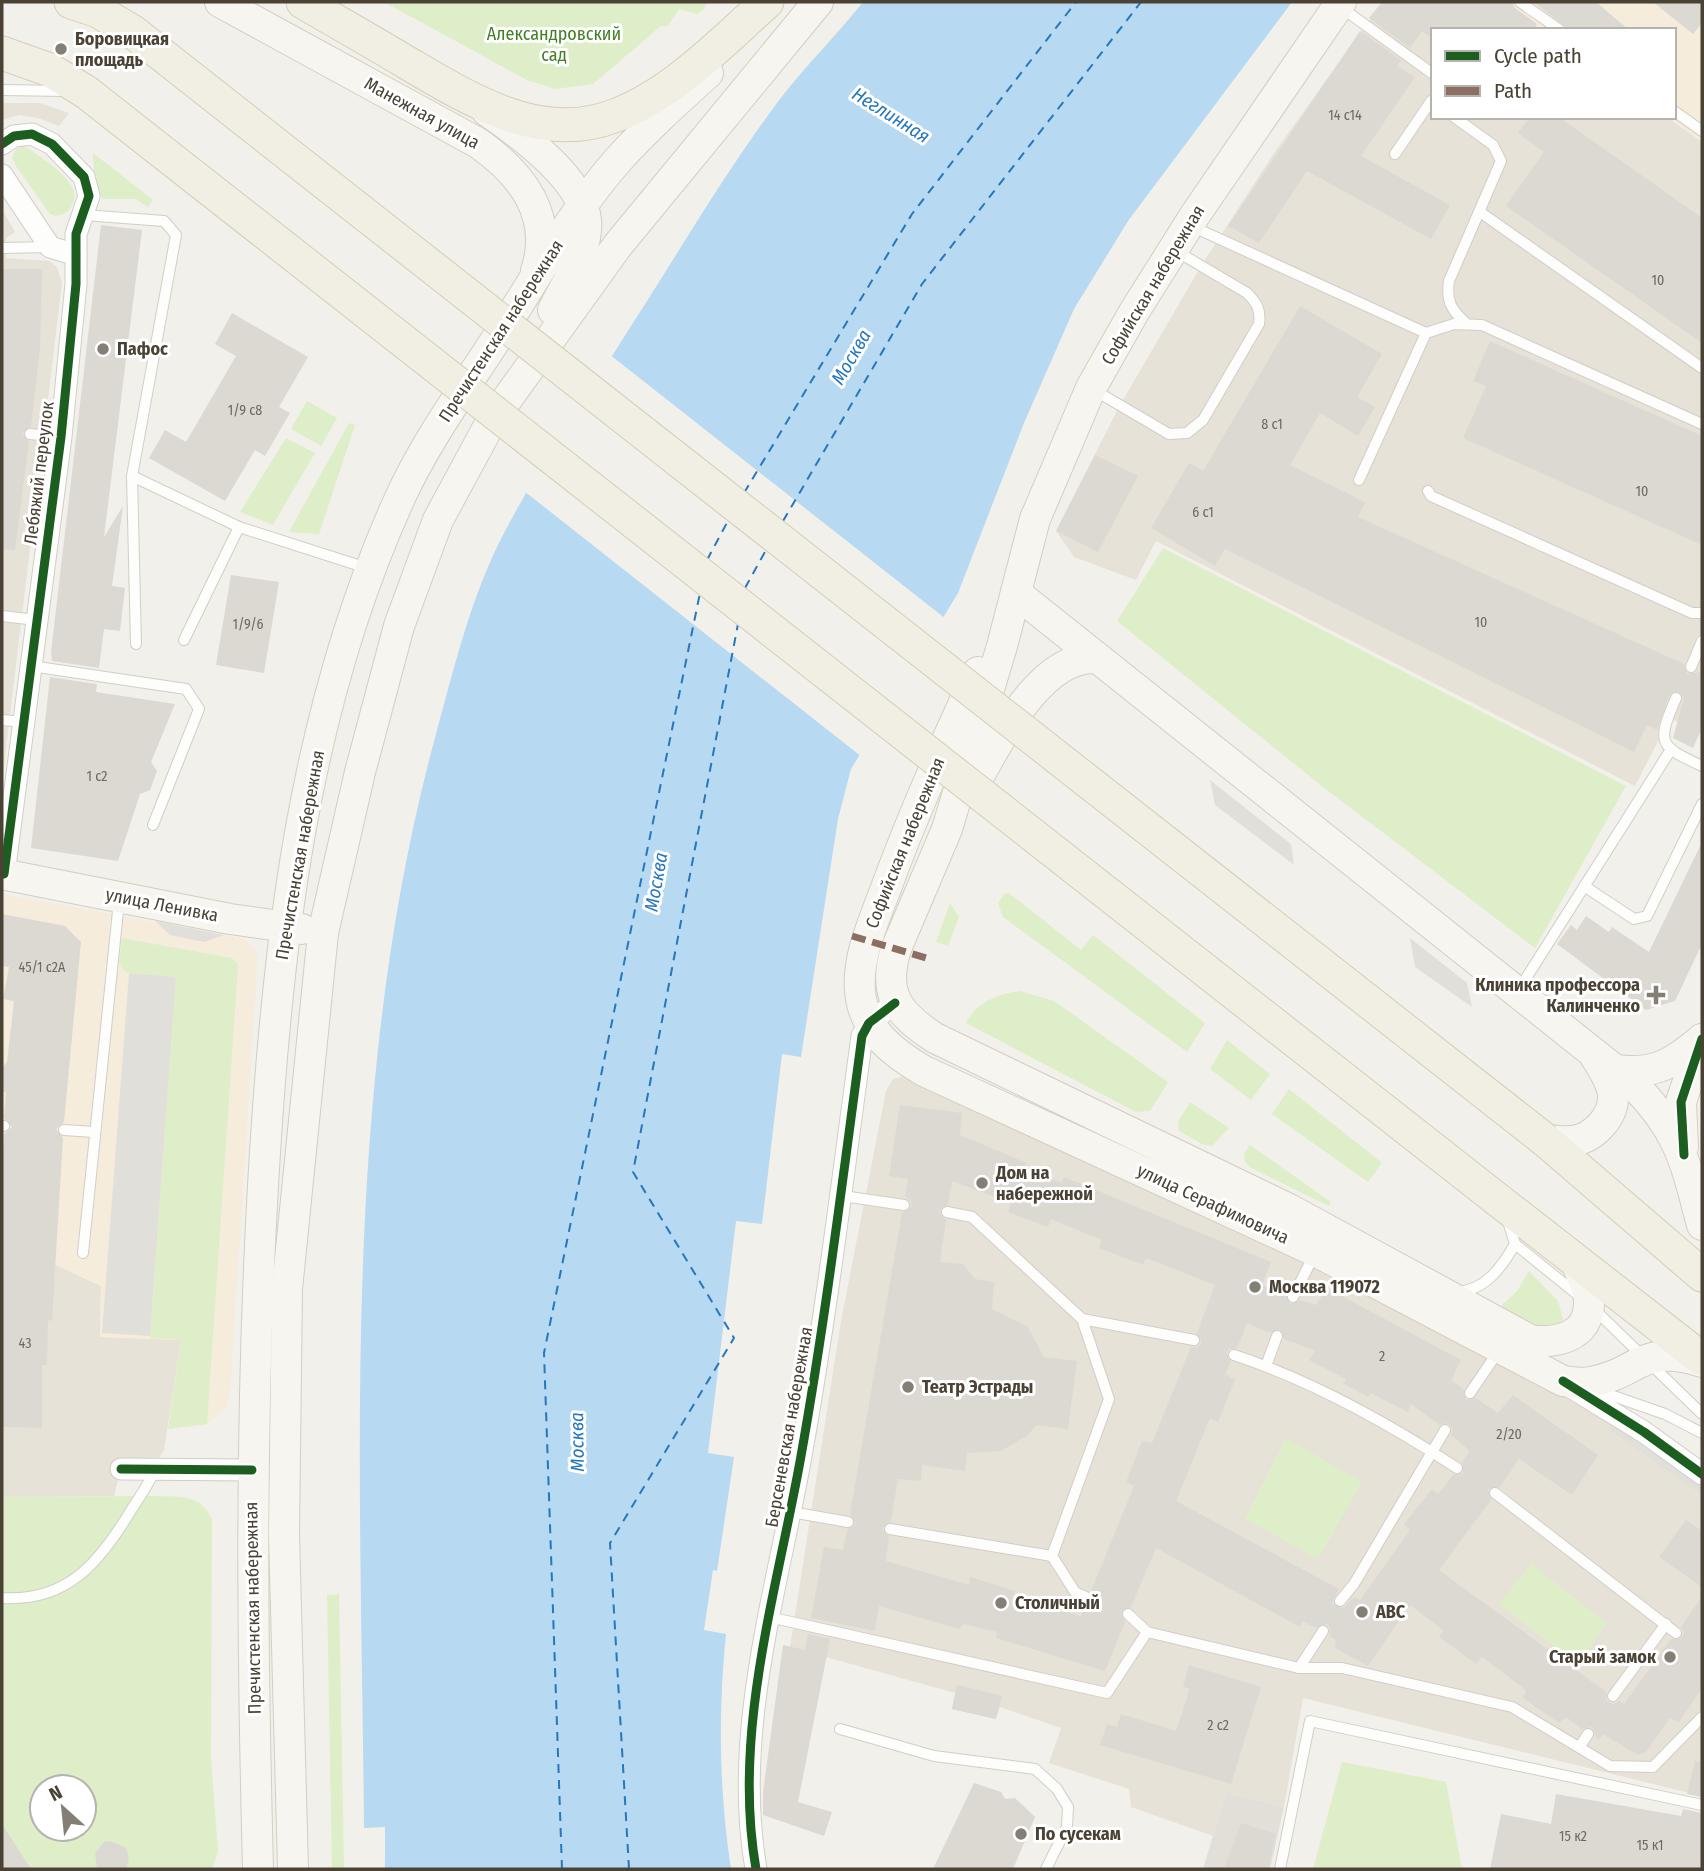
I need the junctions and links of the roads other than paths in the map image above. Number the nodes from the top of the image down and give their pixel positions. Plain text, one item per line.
1 (71, 2) edge
2 (108, 2) edge
3 (220, 2) edge
4 (303, 2) edge
5 (767, 2) edge
6 (776, 2) edge
7 (818, 2) edge
8 (1520, 2) edge
9 (1339, 4) edge
10 (1557, 28) edge
11 (133, 32) junction
12 (2, 53) edge
13 (1431, 73) edge
14 (2, 90) edge
15 (86, 92) junction
16 (471, 100) junction
17 (1431, 102) edge
18 (1676, 112) edge
19 (1457, 119) edge
20 (1702, 131) edge
21 (2, 144) edge
22 (1395, 154) dead end
23 (2, 175) edge
24 (582, 206) junction
25 (1480, 212) junction
26 (85, 215) junction
27 (1181, 237) junction
28 (2, 247) edge
29 (50, 247) junction
30 (76, 255) junction
31 (531, 285) junction
32 (1465, 323) junction
33 (1426, 333) junction
34 (1702, 368) edge
35 (517, 382) junction
36 (1091, 388) junction
37 (1702, 424) edge
38 (30, 434) dead end
39 (61, 437) junction
40 (132, 476) junction
41 (1359, 480) dead end
42 (1428, 491) dead end
43 (239, 527) junction
44 (370, 569) junction
45 (1016, 593) junction
46 (1702, 612) edge
47 (2, 616) edge
48 (36, 620) junction
49 (184, 640) dead end
50 (1702, 641) edge
51 (136, 644) dead end
52 (1096, 658) junction
53 (31, 666) junction
54 (1690, 667) dead end
55 (1676, 698) dead end
56 (2, 720) edge
57 (24, 722) junction
58 (1670, 751) junction
59 (1702, 766) edge
60 (1702, 804) edge
61 (153, 825) dead end
62 (947, 830) junction
63 (3, 874) edge
64 (1584, 886) junction
65 (119, 897) junction
66 (285, 926) junction
67 (323, 933) junction
68 (1518, 991) junction
69 (895, 1003) junction
70 (869, 1023) junction
71 (1702, 1039) edge
72 (1591, 1049) junction
73 (1615, 1070) junction
74 (1116, 1124) junction
75 (64, 1130) dead end
76 (94, 1132) junction
77 (1545, 1140) junction
78 (1099, 1150) junction
79 (1684, 1155) junction
80 (843, 1196) junction
81 (1497, 1200) junction
82 (904, 1205) dead end
83 (947, 1212) dead end
84 (1702, 1225) edge
85 (1515, 1244) junction
86 (1315, 1251) junction
87 (83, 1253) dead end
88 (1575, 1261) junction
89 (1702, 1275) edge
90 (1444, 1293) junction
91 (1293, 1297) dead end
92 (1590, 1305) junction
93 (1082, 1319) junction
94 (1277, 1336) dead end
95 (1505, 1339) junction
96 (1194, 1340) dead end
97 (1234, 1355) dead end
98 (1644, 1359) junction
99 (1702, 1360) edge
100 (1266, 1366) junction
101 (1563, 1381) junction
102 (1470, 1393) dead end
103 (1702, 1414) edge
104 (1445, 1430) dead end
105 (1702, 1433) edge
106 (1431, 1451) junction
107 (1457, 1468) dead end
108 (121, 1469) dead end
109 (155, 1469) junction
110 (252, 1470) junction
111 (1702, 1474) edge
112 (1495, 1493) dead end
113 (791, 1512) junction
114 (848, 1522) dead end
115 (890, 1529) dead end
116 (1052, 1556) junction
117 (2, 1598) edge
118 (1088, 1598) dead end
119 (1340, 1601) dead end
120 (1128, 1614) dead end
121 (769, 1617) junction
122 (1665, 1624) junction
123 (1323, 1631) dead end
124 (1147, 1632) junction
125 (1676, 1633) dead end
126 (1299, 1668) junction
127 (1613, 1696) dead end
128 (1702, 1717) edge
129 (840, 1729) dead end
130 (1588, 1734) dead end
131 (1580, 1746) junction
132 (1702, 1805) edge
133 (258, 1869) edge
134 (293, 1869) edge
135 (756, 1869) edge
136 (1046, 1869) edge
137 (1280, 1869) edge

1 - 11 main road
2 - 11 main road
3 - 31 main road, Манежная улица
4 - 16 main road, Манежная улица
5 - 16 main road, Манежная улица
6 - 24 main road, Пречистенская набережная
7 - 35 main road, Пречистенская набережная
8 - 10 lane
9 - 13 lane
9 - 27 main road, Софийская набережная
11 - 77 main road, bridge
12 - 15 main road
14 - 15 lane
15 - 81 main road, bridge
16 - 24 main road, Манежная улица
17 - 22 lane
18 - 20 lane
19 - 25 lane
21 - 26 street, Лебяжий переулок
23 - 29 street
24 - 31 main road, Пречистенская набережная
24 - 35 main road
25 - 32 lane
25 - 34 lane
26 - 30 street, Лебяжий переулок
26 - 40 lane
27 - 33 lane
27 - 36 main road, Софийская набережная
27 - 36 lane
28 - 29 lane
29 - 30 street
30 - 39 street, Лебяжий переулок
31 - 44 main road, Пречистенская набережная
32 - 33 lane
32 - 37 lane
33 - 41 lane
35 - 67 main road, Пречистенская набережная
36 - 45 main road, Софийская набережная
38 - 39 lane
39 - 48 street, Лебяжий переулок
40 - 43 lane
40 - 51 lane
42 - 46 lane
43 - 44 lane
43 - 49 lane
44 - 66 main road, Пречистенская набережная
45 - 52 main road
45 - 62 main road, Софийская набережная
45 - 70 main road, Софийская набережная
47 - 48 lane
48 - 53 street, Лебяжий переулок
50 - 54 lane
52 - 62 main road
52 - 68 main road
53 - 57 street, Лебяжий переулок
53 - 61 lane
55 - 58 lane
56 - 57 lane
57 - 63 street, Лебяжий переулок
58 - 59 lane
58 - 64 lane
60 - 64 lane
62 - 69 main road, Софийская набережная
63 - 65 main road, улица Ленивка
64 - 68 lane
65 - 66 main road, улица Ленивка
65 - 76 lane
66 - 67 main road, улица Ленивка
66 - 110 main road, Пречистенская набережная
67 - 134 main road, Пречистенская набережная
68 - 72 main road
69 - 70 street
69 - 74 main road, улица Серафимовича
70 - 78 main road, улица Серафимовича
70 - 80 street, Берсеневская набережная
71 - 73 main road
71 - 79 main road
72 - 73 main road
72 - 77 main road
73 - 79 main road
74 - 78 street
74 - 90 main road, улица Серафимовича
75 - 76 lane
76 - 87 lane
77 - 89 main road
78 - 86 main road, улица Серафимовича
79 - 84 main road
80 - 82 lane
80 - 113 street, Берсеневская набережная
81 - 85 lane
81 - 88 main road
83 - 93 lane
85 - 90 lane
85 - 92 lane
86 - 91 lane
86 - 95 main road, улица Серафимовича
88 - 92 main road
88 - 99 main road
90 - 95 main road, улица Серафимовича
92 - 95 main road
92 - 98 lane
93 - 96 lane
93 - 116 lane
94 - 100 lane
95 - 101 main road, улица Серафимовича
95 - 102 lane
97 - 100 lane
98 - 99 main road
98 - 101 main road
98 - 103 lane
100 - 106 lane
101 - 105 lane
101 - 111 street
104 - 106 lane
106 - 107 lane
106 - 119 lane
108 - 109 street
109 - 110 street
109 - 117 lane
110 - 133 main road, Пречистенская набережная
112 - 122 lane
113 - 114 lane
113 - 121 street, Берсеневская набережная
115 - 116 lane
116 - 118 lane
120 - 124 lane
121 - 124 lane
121 - 135 street, Берсеневская набережная
122 - 125 lane
122 - 127 lane
123 - 126 lane
124 - 126 lane
126 - 131 lane
128 - 131 lane
129 - 136 lane
130 - 131 lane
132 - 137 lane

